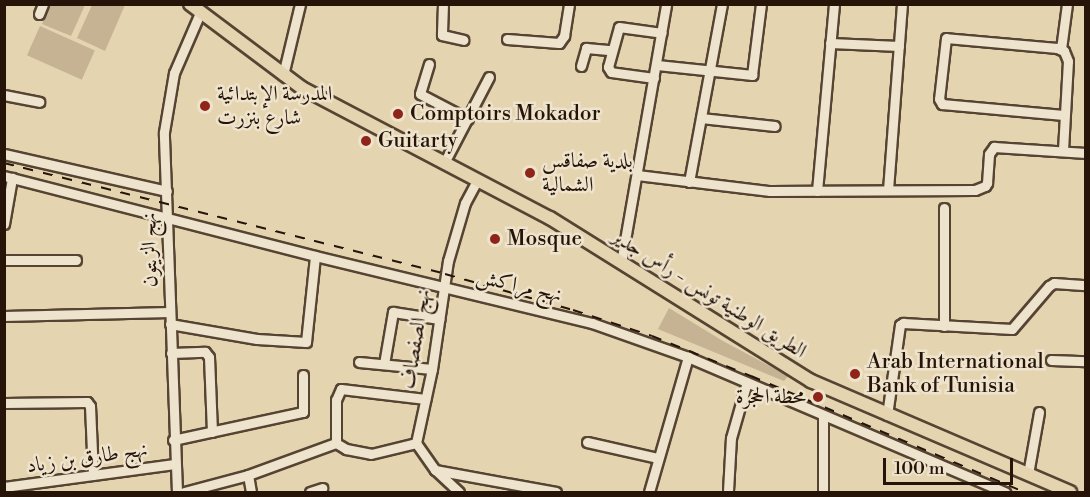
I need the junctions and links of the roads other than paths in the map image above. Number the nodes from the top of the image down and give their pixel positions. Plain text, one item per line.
1 (190, 4) edge
2 (300, 4) edge
3 (443, 4) edge
4 (569, 4) edge
5 (666, 4) edge
6 (722, 4) edge
7 (761, 4) edge
8 (834, 4) edge
9 (902, 4) edge
10 (1066, 4) edge
11 (200, 13) junction
12 (662, 33) junction
13 (507, 39) dead end
14 (463, 40) dead end
15 (830, 43) junction
16 (899, 46) junction
17 (1061, 49) junction
18 (611, 50) junction
19 (429, 64) dead end
20 (657, 64) junction
21 (581, 66) dead end
22 (710, 72) junction
23 (283, 75) junction
24 (489, 77) dead end
25 (654, 78) junction
26 (4, 95) edge
27 (39, 102) dead end
28 (1065, 115) junction
29 (701, 118) junction
30 (468, 119) junction
31 (776, 126) dead end
32 (1062, 150) junction
33 (1086, 153) edge
34 (4, 154) edge
35 (444, 163) junction
36 (637, 175) junction
37 (8, 177) edge
38 (477, 180) junction
39 (689, 182) junction
40 (888, 189) junction
41 (167, 191) junction
42 (817, 191) junction
43 (944, 208) dead end
44 (168, 218) junction
45 (4, 224) edge
46 (315, 256) junction
47 (4, 260) edge
48 (76, 260) dead end
49 (621, 262) junction
50 (1086, 285) edge
51 (443, 287) junction
52 (170, 312) junction
53 (4, 316) edge
54 (439, 319) junction
55 (170, 324) junction
56 (944, 326) junction
57 (171, 353) junction
58 (688, 357) junction
59 (1051, 360) dead end
60 (1086, 361) edge
61 (359, 362) dead end
62 (384, 364) junction
63 (432, 369) junction
64 (303, 375) dead end
65 (747, 382) junction
66 (424, 399) junction
67 (4, 403) edge
68 (1039, 412) dead end
69 (823, 415) junction
70 (887, 415) junction
71 (212, 432) junction
72 (173, 440) junction
73 (587, 442) dead end
74 (336, 443) junction
75 (416, 443) junction
76 (658, 458) junction
77 (174, 464) junction
78 (435, 470) junction
79 (1028, 474) junction
80 (93, 475) junction
81 (248, 475) junction
82 (4, 487) edge
83 (28, 488) edge
84 (322, 488) dead end
85 (728, 491) dead end
86 (177, 492) edge
87 (184, 492) edge
88 (251, 492) edge
89 (310, 492) edge
90 (455, 492) edge
91 (556, 492) edge
92 (649, 492) edge
93 (823, 492) edge
94 (1005, 492) edge
95 (1071, 492) edge

1 - 11 main road, الطريق الوطنية تونس - رأس جدير
2 - 23 street
3 - 14 street
4 - 13 street
5 - 12 street
6 - 22 street
7 - 22 street
8 - 15 street
9 - 16 street
10 - 17 street
11 - 23 main road, الطريق الوطنية تونس - رأس جدير
11 - 41 street, نهج الزيتون
12 - 18 street
12 - 20 street
15 - 16 street
15 - 42 street
16 - 40 street
17 - 28 street
17 - 28 street
18 - 21 street
18 - 25 street
19 - 30 street
20 - 22 street
20 - 25 street
22 - 29 street
23 - 35 main road, الطريق الوطنية تونس - رأس جدير
24 - 30 street
25 - 36 street
26 - 27 street
28 - 32 street
29 - 31 street
29 - 39 street
30 - 35 street
32 - 33 street
32 - 40 street
34 - 41 street
35 - 38 main road, الطريق الوطنية تونس - رأس جدير
36 - 39 street
36 - 49 street
37 - 44 street, نهج مراكش
37 - 45 street
38 - 49 main road, الطريق الوطنية تونس - رأس جدير
38 - 51 street, نهج الصفصاف
39 - 42 street
40 - 42 street
41 - 44 street, نهج الزيتون
43 - 56 street
44 - 46 street, نهج مراكش
44 - 52 street, نهج الزيتون
46 - 51 street, نهج مراكش
46 - 55 street
47 - 48 street
49 - 70 main road, الطريق الوطنية تونس - رأس جدير
50 - 56 street
51 - 54 street, نهج الصفصاف
51 - 58 street, نهج مراكش
52 - 53 street
52 - 55 street, نهج الزيتون
54 - 62 street
54 - 63 street, نهج الصفصاف
55 - 57 street, نهج الزيتون
56 - 70 street
57 - 71 street
57 - 72 street, نهج الزيتون
58 - 65 street, نهج مراكش
58 - 76 street
59 - 60 street
61 - 62 street
62 - 63 street
63 - 66 street, نهج الصفصاف
64 - 71 street
65 - 69 street, نهج مراكش
65 - 85 street
66 - 74 street
66 - 75 street, نهج الصفصاف
67 - 80 street
68 - 79 street
69 - 93 street
69 - 94 street, نهج مراكش
70 - 79 main road, الطريق الوطنية تونس - رأس جدير
71 - 72 street
72 - 77 street, نهج الزيتون
73 - 76 street
74 - 75 street
74 - 81 street
75 - 78 street
76 - 92 street
77 - 80 street, نهج طارق بن زياد
77 - 86 street, نهج الزيتون
78 - 90 street
78 - 91 street
79 - 95 main road, الطريق الوطنية تونس - رأس جدير
80 - 83 street, نهج طارق بن زياد
81 - 87 street
81 - 88 street
82 - 83 street, نهج طارق بن زياد
84 - 89 street

